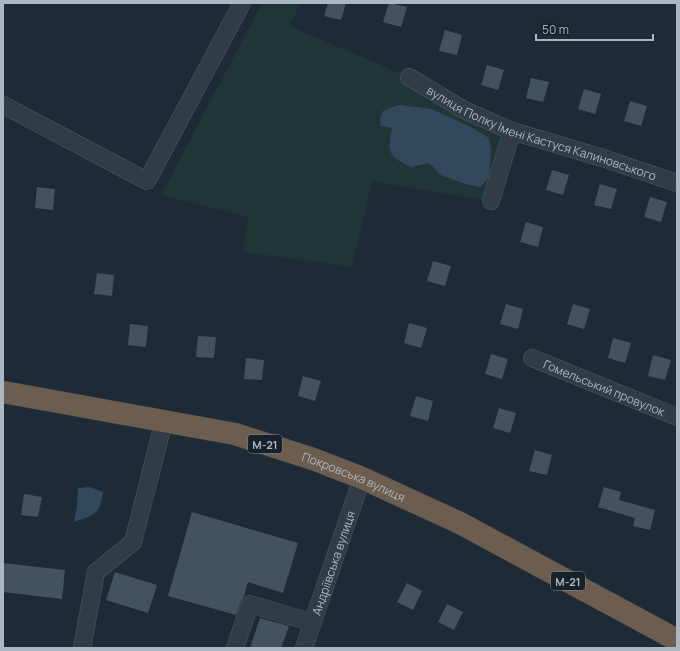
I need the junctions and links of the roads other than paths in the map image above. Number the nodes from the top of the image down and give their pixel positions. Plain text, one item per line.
1 (242, 3) edge
2 (409, 77) dead end
3 (3, 105) edge
4 (512, 131) junction
5 (677, 183) edge
6 (491, 200) dead end
7 (532, 358) dead end
8 (3, 392) edge
9 (677, 417) edge
10 (164, 421) junction
11 (362, 478) junction
12 (313, 623) junction
13 (677, 640) edge
14 (82, 648) edge
15 (234, 648) edge
16 (304, 648) edge

1 - 3 street
2 - 4 street, вулиця Полку Імені Кастуся Калиновського
4 - 5 street, вулиця Полку Імені Кастуся Калиновського
4 - 6 street
7 - 9 street, Гомельський провулок
8 - 10 highway, Покровська вулиця / М-21
10 - 11 highway, Покровська вулиця / М-21
10 - 14 street
11 - 12 street, Андріївська вулиця
11 - 13 highway, Покровська вулиця / М-21
12 - 15 street
12 - 16 street, Андріївська вулиця

